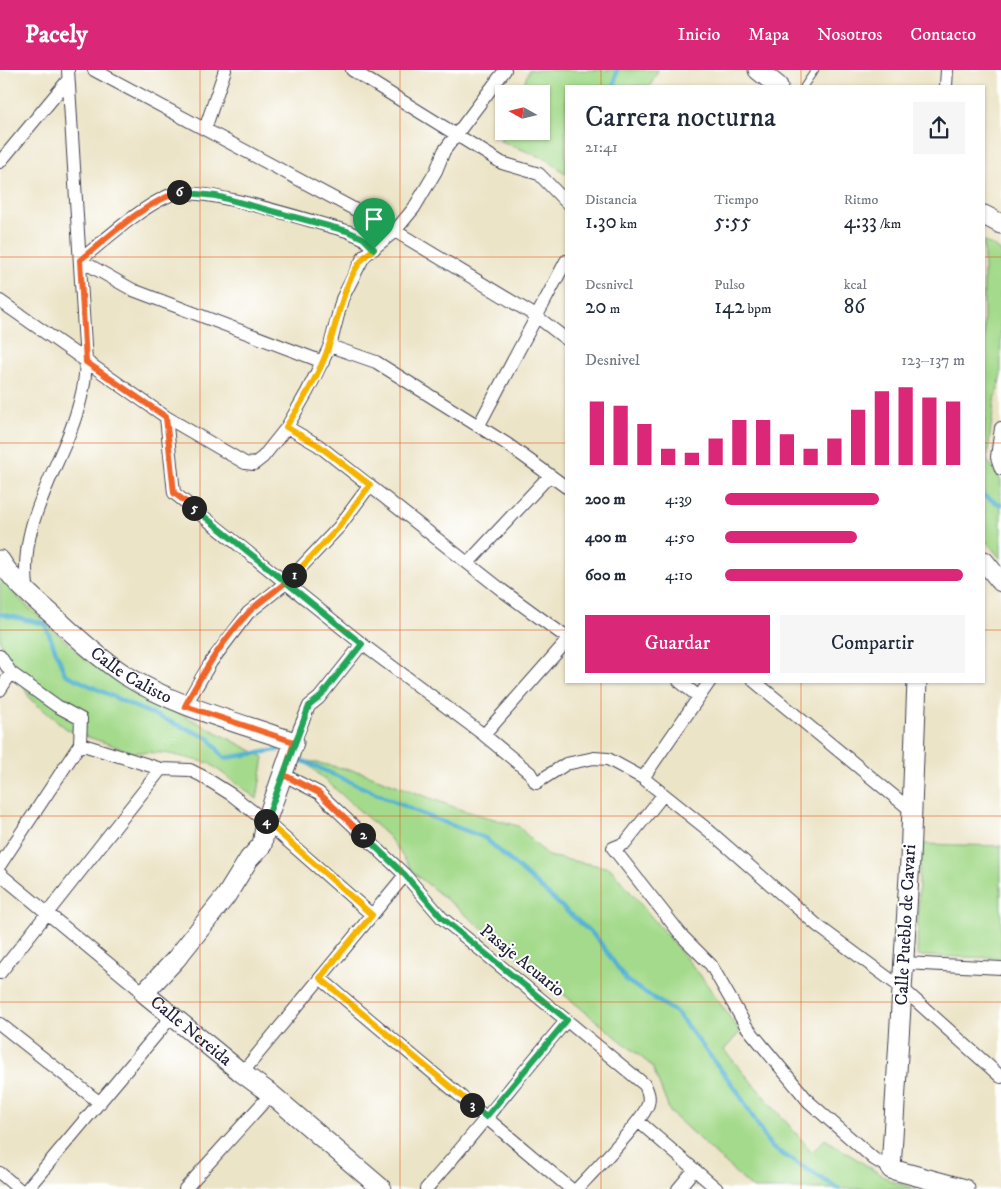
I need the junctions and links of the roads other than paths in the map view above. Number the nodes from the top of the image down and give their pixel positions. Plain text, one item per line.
1 (94, 70) edge
2 (225, 70) edge
3 (352, 70) edge
4 (505, 70) edge
5 (758, 70) edge
6 (815, 70) edge
7 (947, 70) edge
8 (68, 75) edge
9 (777, 85) edge
10 (805, 85) edge
11 (946, 85) edge
12 (205, 129) junction
13 (458, 134) junction
14 (0, 162) edge
15 (565, 201) edge
16 (985, 216) edge
17 (1001, 224) edge
18 (395, 231) junction
19 (374, 249) junction
20 (80, 260) junction
21 (565, 263) edge
22 (0, 300) edge
23 (536, 316) junction
24 (565, 338) edge
25 (330, 346) junction
26 (86, 362) junction
27 (323, 362) junction
28 (166, 417) junction
29 (479, 426) junction
30 (286, 427) junction
31 (1001, 428) edge
32 (1001, 469) edge
33 (550, 475) junction
34 (370, 485) junction
35 (565, 486) edge
36 (0, 560) edge
37 (985, 562) edge
38 (468, 563) junction
39 (5, 580) edge
40 (287, 582) junction
41 (1001, 582) edge
42 (28, 593) junction
43 (565, 636) edge
44 (565, 643) edge
45 (362, 644) junction
46 (0, 656) edge
47 (11, 673) junction
48 (682, 683) edge
49 (709, 683) edge
50 (756, 683) edge
51 (917, 683) edge
52 (0, 690) edge
53 (700, 697) junction
54 (185, 706) junction
55 (484, 736) junction
56 (294, 742) junction
57 (80, 744) junction
58 (160, 769) junction
59 (284, 775) junction
60 (644, 778) junction
61 (663, 795) junction
62 (912, 811) junction
63 (266, 822) junction
64 (0, 865) edge
65 (0, 874) edge
66 (405, 875) junction
67 (48, 913) junction
68 (372, 915) junction
69 (904, 963) junction
70 (1001, 968) edge
71 (0, 973) edge
72 (320, 978) junction
73 (903, 990) junction
74 (144, 993) junction
75 (172, 1016) junction
76 (567, 1020) junction
77 (0, 1024) edge
78 (242, 1074) junction
79 (1001, 1077) edge
80 (271, 1094) junction
81 (100, 1103) junction
82 (486, 1117) junction
83 (638, 1121) junction
84 (891, 1168) junction
85 (694, 1170) junction
86 (0, 1173) edge
87 (187, 1188) edge
88 (19, 1189) edge
89 (27, 1189) edge
90 (382, 1189) edge
91 (426, 1189) edge
92 (571, 1189) edge
93 (577, 1189) edge
94 (678, 1189) edge
95 (717, 1189) edge
96 (965, 1189) edge

1 - 12 street
2 - 12 street
3 - 13 street
4 - 13 street
5 - 9 street
6 - 10 lane
7 - 11 street
8 - 14 street
8 - 20 street
12 - 18 street
13 - 15 street
13 - 18 street
16 - 17 street
18 - 19 street
18 - 23 street
19 - 20 street
19 - 25 street
20 - 26 street
20 - 27 street
21 - 23 street
22 - 26 street
23 - 24 street
23 - 29 street
25 - 27 street
25 - 29 street
26 - 28 street
26 - 42 street
27 - 30 street
28 - 30 street
28 - 40 street
29 - 33 street
30 - 34 street
31 - 32 street
33 - 35 street
33 - 38 street
34 - 38 street
34 - 40 street
36 - 39 street, Calle Calisto
37 - 41 street
38 - 43 street
39 - 42 street, Calle Calisto
40 - 45 street
40 - 54 street
42 - 54 street, Calle Calisto
44 - 55 street
45 - 55 street
45 - 56 street
46 - 47 street
47 - 52 street
47 - 57 street
48 - 53 street
49 - 53 street
50 - 62 street
51 - 62 street, Calle Pueblo de Cavari
53 - 60 street
54 - 56 street, Calle Calisto
55 - 60 street
56 - 59 street
57 - 58 street
57 - 64 street
58 - 63 street
58 - 67 street
59 - 63 street
59 - 66 street, Pasaje Acuario
60 - 61 street
61 - 73 street
61 - 84 street
62 - 69 street, Calle Pueblo de Cavari
63 - 68 street
63 - 74 street
65 - 67 street, Calle Nereida
66 - 68 street
66 - 76 street, Pasaje Acuario
67 - 71 street
67 - 74 street, Calle Nereida
68 - 72 street
69 - 70 street
69 - 73 street, Calle Pueblo de Cavari
72 - 78 street
72 - 82 street
73 - 79 street
73 - 84 street, Calle Pueblo de Cavari
74 - 75 street, Calle Nereida
75 - 78 street, Calle Nereida
75 - 81 street
76 - 82 street
76 - 83 street, Pasaje Acuario
77 - 81 street
78 - 80 street, Calle Nereida
80 - 87 street
80 - 90 street, Calle Nereida
81 - 89 street
82 - 91 street
82 - 92 street
83 - 85 street
83 - 93 street, Pasaje Acuario
84 - 96 street
85 - 94 street
85 - 95 street
86 - 88 street

